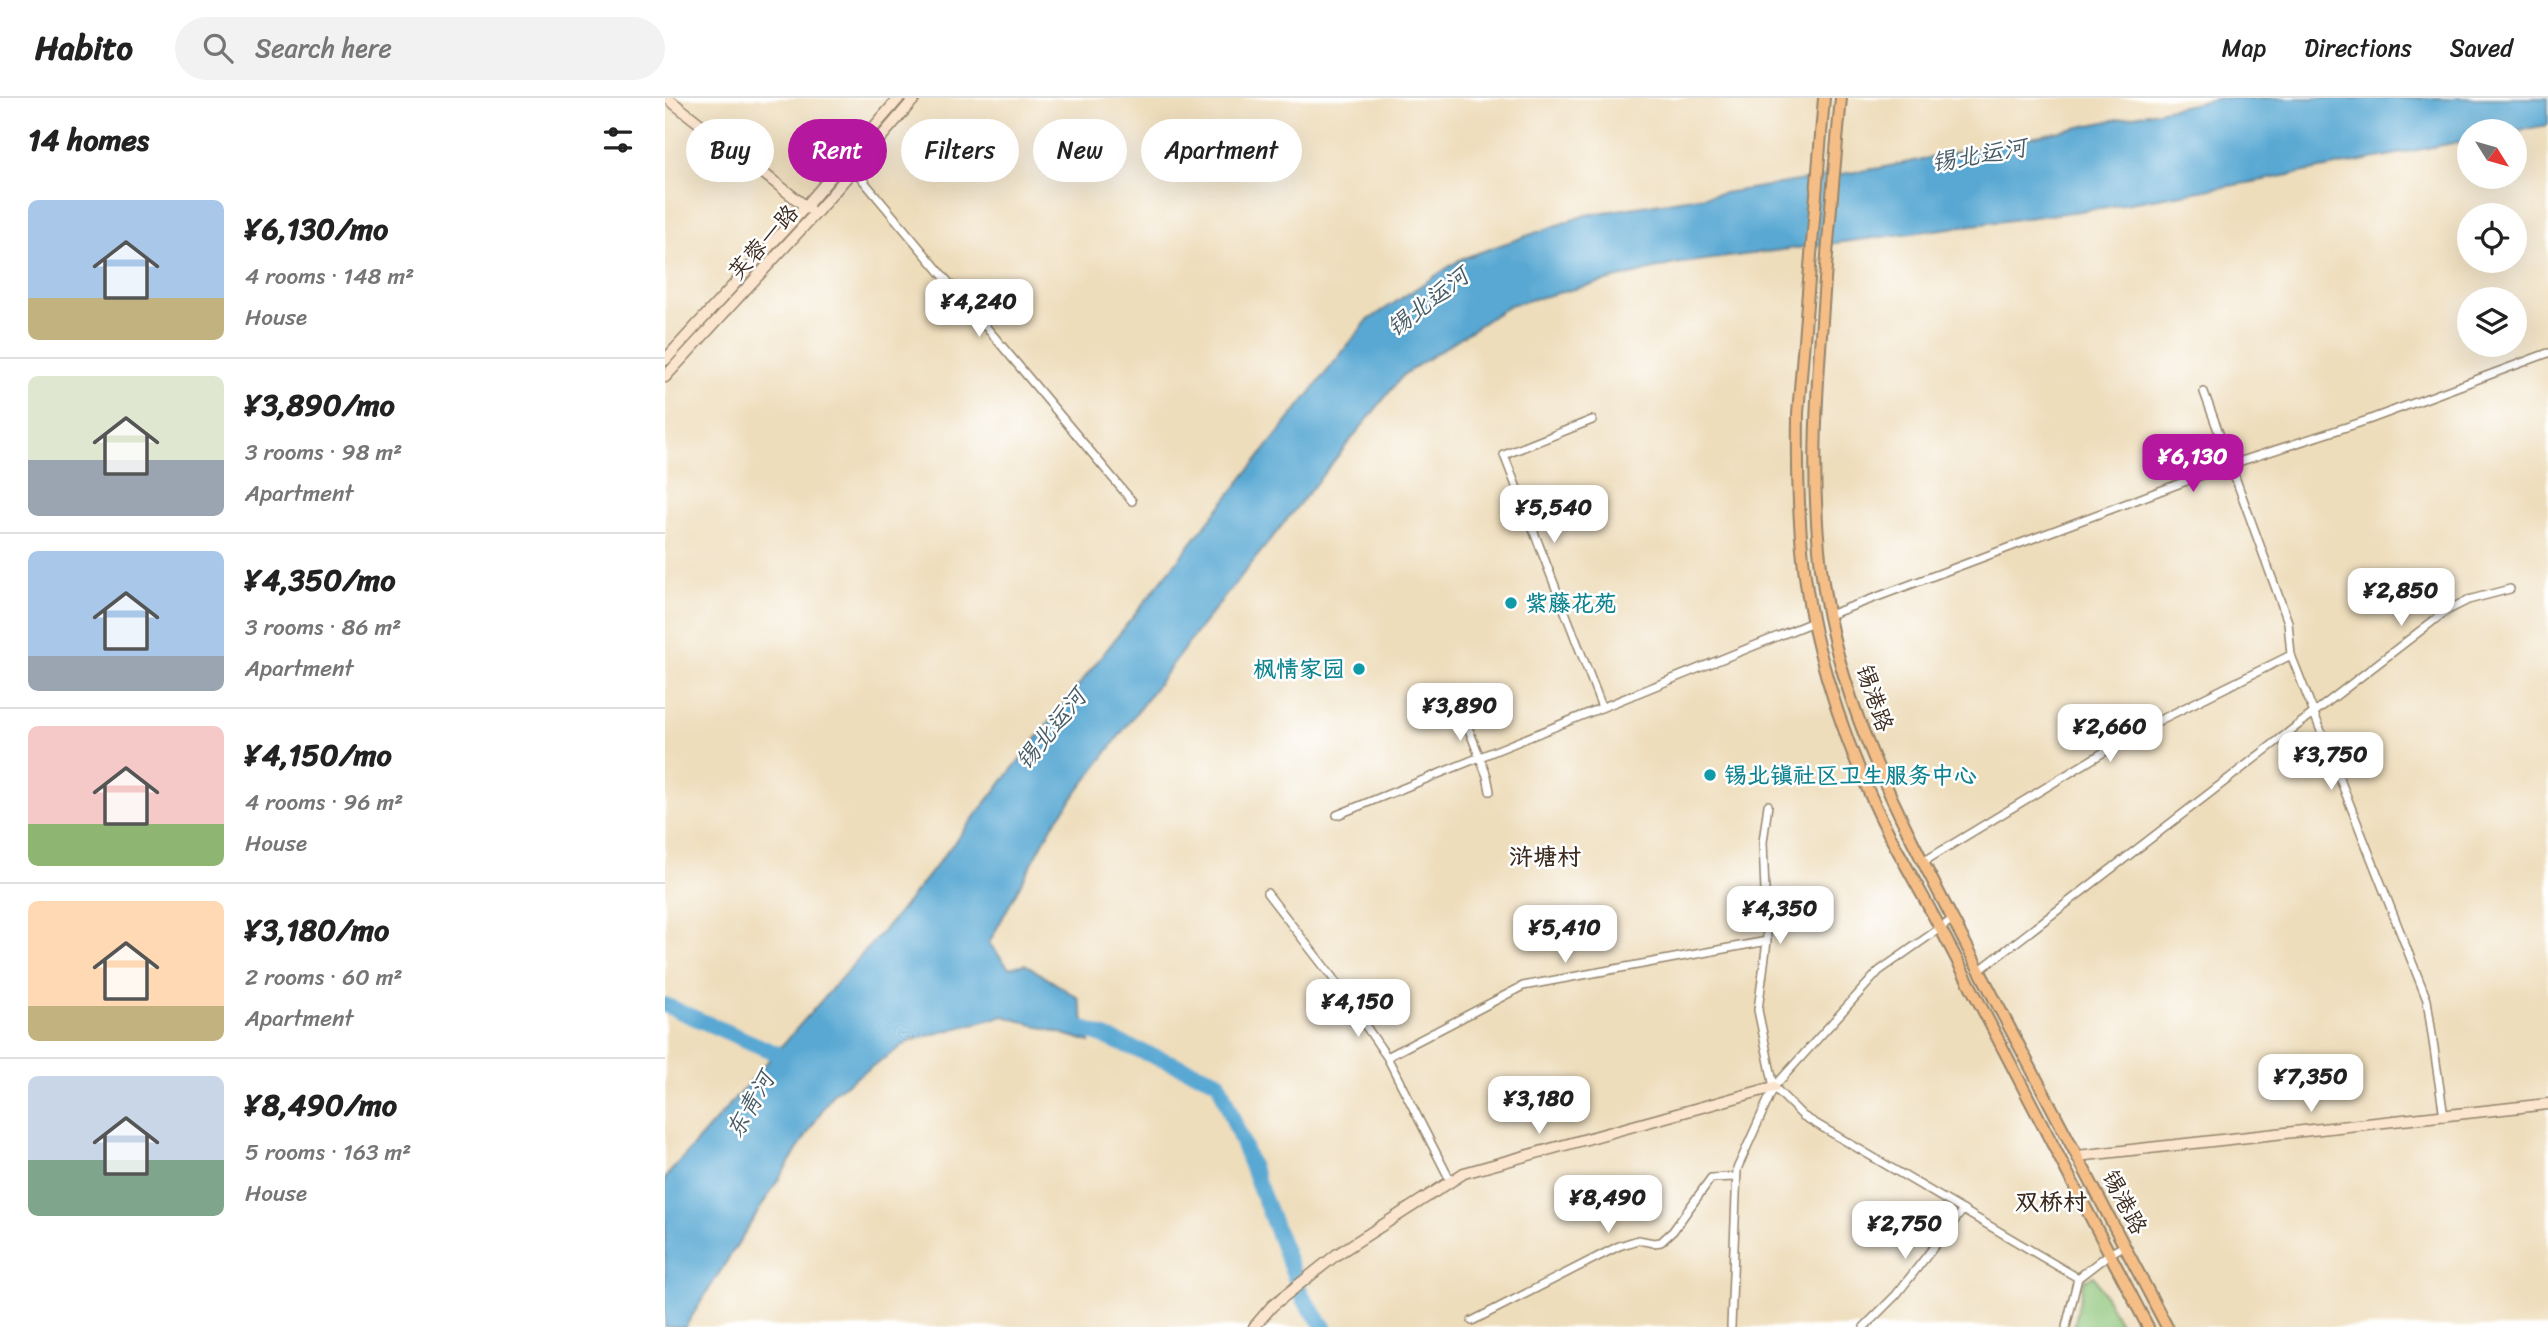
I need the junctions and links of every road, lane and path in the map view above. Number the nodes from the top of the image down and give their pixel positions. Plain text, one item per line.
1 (667, 98) edge
2 (899, 98) edge
3 (915, 98) edge
4 (1824, 98) edge
5 (1841, 98) edge
6 (881, 119) edge
7 (887, 131) edge
8 (827, 182) edge
9 (843, 182) edge
10 (865, 182) edge
11 (806, 206) junction
12 (815, 214) junction
13 (2548, 352) edge
14 (665, 360) edge
15 (665, 377) edge
16 (2204, 392) dead end
17 (1592, 420) dead end
18 (2229, 465) junction
19 (1132, 500) dead end
20 (2510, 589) dead end
21 (1829, 615) junction
22 (1813, 622) junction
23 (2291, 655) junction
24 (1453, 689) dead end
25 (1602, 707) junction
26 (2315, 713) junction
27 (1480, 756) junction
28 (1490, 791) dead end
29 (1768, 805) dead end
30 (1337, 815) dead end
31 (1923, 862) junction
32 (1267, 893) dead end
33 (1953, 919) junction
34 (1940, 926) junction
35 (1767, 941) junction
36 (1980, 970) junction
37 (1387, 1057) junction
38 (1774, 1087) junction
39 (2548, 1104) edge
40 (2444, 1116) junction
41 (2077, 1156) junction
42 (1736, 1177) junction
43 (1451, 1182) junction
44 (1963, 1210) junction
45 (2124, 1246) junction
46 (2109, 1254) junction
47 (2078, 1278) junction
48 (1472, 1321) dead end
49 (1254, 1327) edge
50 (1731, 1327) edge
51 (1864, 1327) edge
52 (2066, 1327) edge
53 (2148, 1327) edge
54 (2167, 1327) edge

1 - 11 street
2 - 6 street, 芙蓉一路
3 - 7 street, 芙蓉一路
4 - 22 main road, 锡港路
5 - 21 main road, 锡港路
8 - 11 street, 芙蓉一路
9 - 12 street, 芙蓉一路
10 - 19 street
11 - 12 street
11 - 14 street, 芙蓉一路
12 - 15 street, 芙蓉一路
13 - 18 street
16 - 18 street
17 - 25 street
18 - 21 street
18 - 23 street
20 - 26 street
21 - 31 main road, 锡港路
22 - 25 street
22 - 34 main road, 锡港路
23 - 26 street
23 - 31 street
24 - 27 street
25 - 27 street
26 - 36 street
26 - 40 street
27 - 28 street
27 - 30 street
29 - 35 street
31 - 33 main road, 锡港路
32 - 37 street
33 - 34 street
33 - 36 main road, 锡港路
34 - 38 street
34 - 46 main road, 锡港路
35 - 37 street
35 - 38 street
36 - 41 main road, 锡港路
37 - 43 street
38 - 42 street
38 - 43 street
38 - 44 street
39 - 40 street
40 - 41 street
41 - 45 main road, 锡港路
42 - 48 street
42 - 50 street
43 - 49 street
44 - 47 street
44 - 51 street
45 - 46 street
45 - 54 main road, 锡港路
46 - 47 street
46 - 53 main road, 锡港路
47 - 52 street

